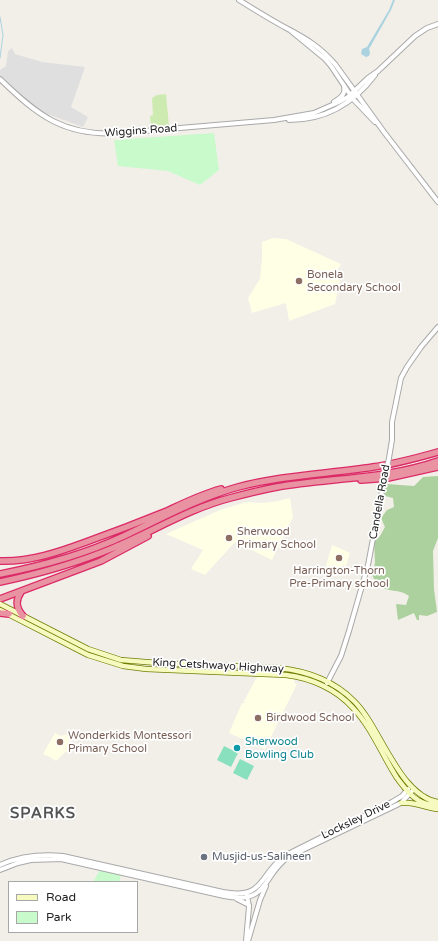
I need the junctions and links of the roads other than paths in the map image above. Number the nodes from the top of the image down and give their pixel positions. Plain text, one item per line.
1 (239, 0) edge
2 (438, 24) edge
3 (305, 39) junction
4 (0, 79) edge
5 (343, 84) junction
6 (354, 95) junction
7 (326, 108) junction
8 (274, 120) junction
9 (438, 202) edge
10 (438, 327) edge
11 (438, 452) edge
12 (438, 461) edge
13 (438, 467) edge
14 (335, 480) junction
15 (238, 487) junction
16 (170, 521) junction
17 (0, 561) edge
18 (0, 574) edge
19 (0, 582) edge
20 (21, 591) junction
21 (0, 599) edge
22 (0, 604) edge
23 (0, 611) edge
24 (9, 614) joint
25 (23, 616) junction
26 (328, 682) junction
27 (324, 686) junction
28 (412, 787) junction
29 (409, 792) junction
30 (438, 802) edge
31 (401, 803) junction
32 (438, 808) edge
33 (0, 865) edge
34 (0, 870) edge
35 (127, 872) junction
36 (268, 880) junction
37 (176, 883) junction
38 (254, 891) junction
39 (247, 895) junction
40 (237, 899) junction
41 (260, 900) junction
42 (249, 905) junction
43 (247, 941) edge

1 - 3 street
2 - 6 street, Wiggins Road
3 - 5 street
3 - 6 street
4 - 8 street, Wiggins Road
5 - 6 street
5 - 7 street
6 - 7 street, Wiggins Road
6 - 8 street, Wiggins Road
6 - 9 street
7 - 8 street, Wiggins Road
10 - 26 street, Candella Road, bridge
11 - 15 highway
12 - 14 highway
13 - 14 highway
14 - 16 highway
15 - 17 highway
15 - 18 highway
16 - 19 highway
16 - 20 highway
20 - 21 highway
20 - 25 highway
22 - 25 main road, King Cetshwayo Highway
23 - 24 highway
24 - 27 main road, King Cetshwayo Highway
25 - 26 main road, King Cetshwayo Highway
26 - 27 street, Candella Road
26 - 28 main road, King Cetshwayo Highway
27 - 29 main road, King Cetshwayo Highway
28 - 29 street
28 - 30 main road, King Cetshwayo Highway
29 - 31 street, Locksley Drive
29 - 32 main road, King Cetshwayo Highway
29 - 38 street, Locksley Drive
31 - 32 main road
31 - 36 street, Locksley Drive
33 - 35 street
34 - 35 street
35 - 37 street
36 - 38 street, Locksley Drive
36 - 41 street
37 - 39 street
37 - 40 street
38 - 39 street
38 - 41 street
39 - 40 street
39 - 42 street
40 - 42 street
41 - 43 street
42 - 43 street

